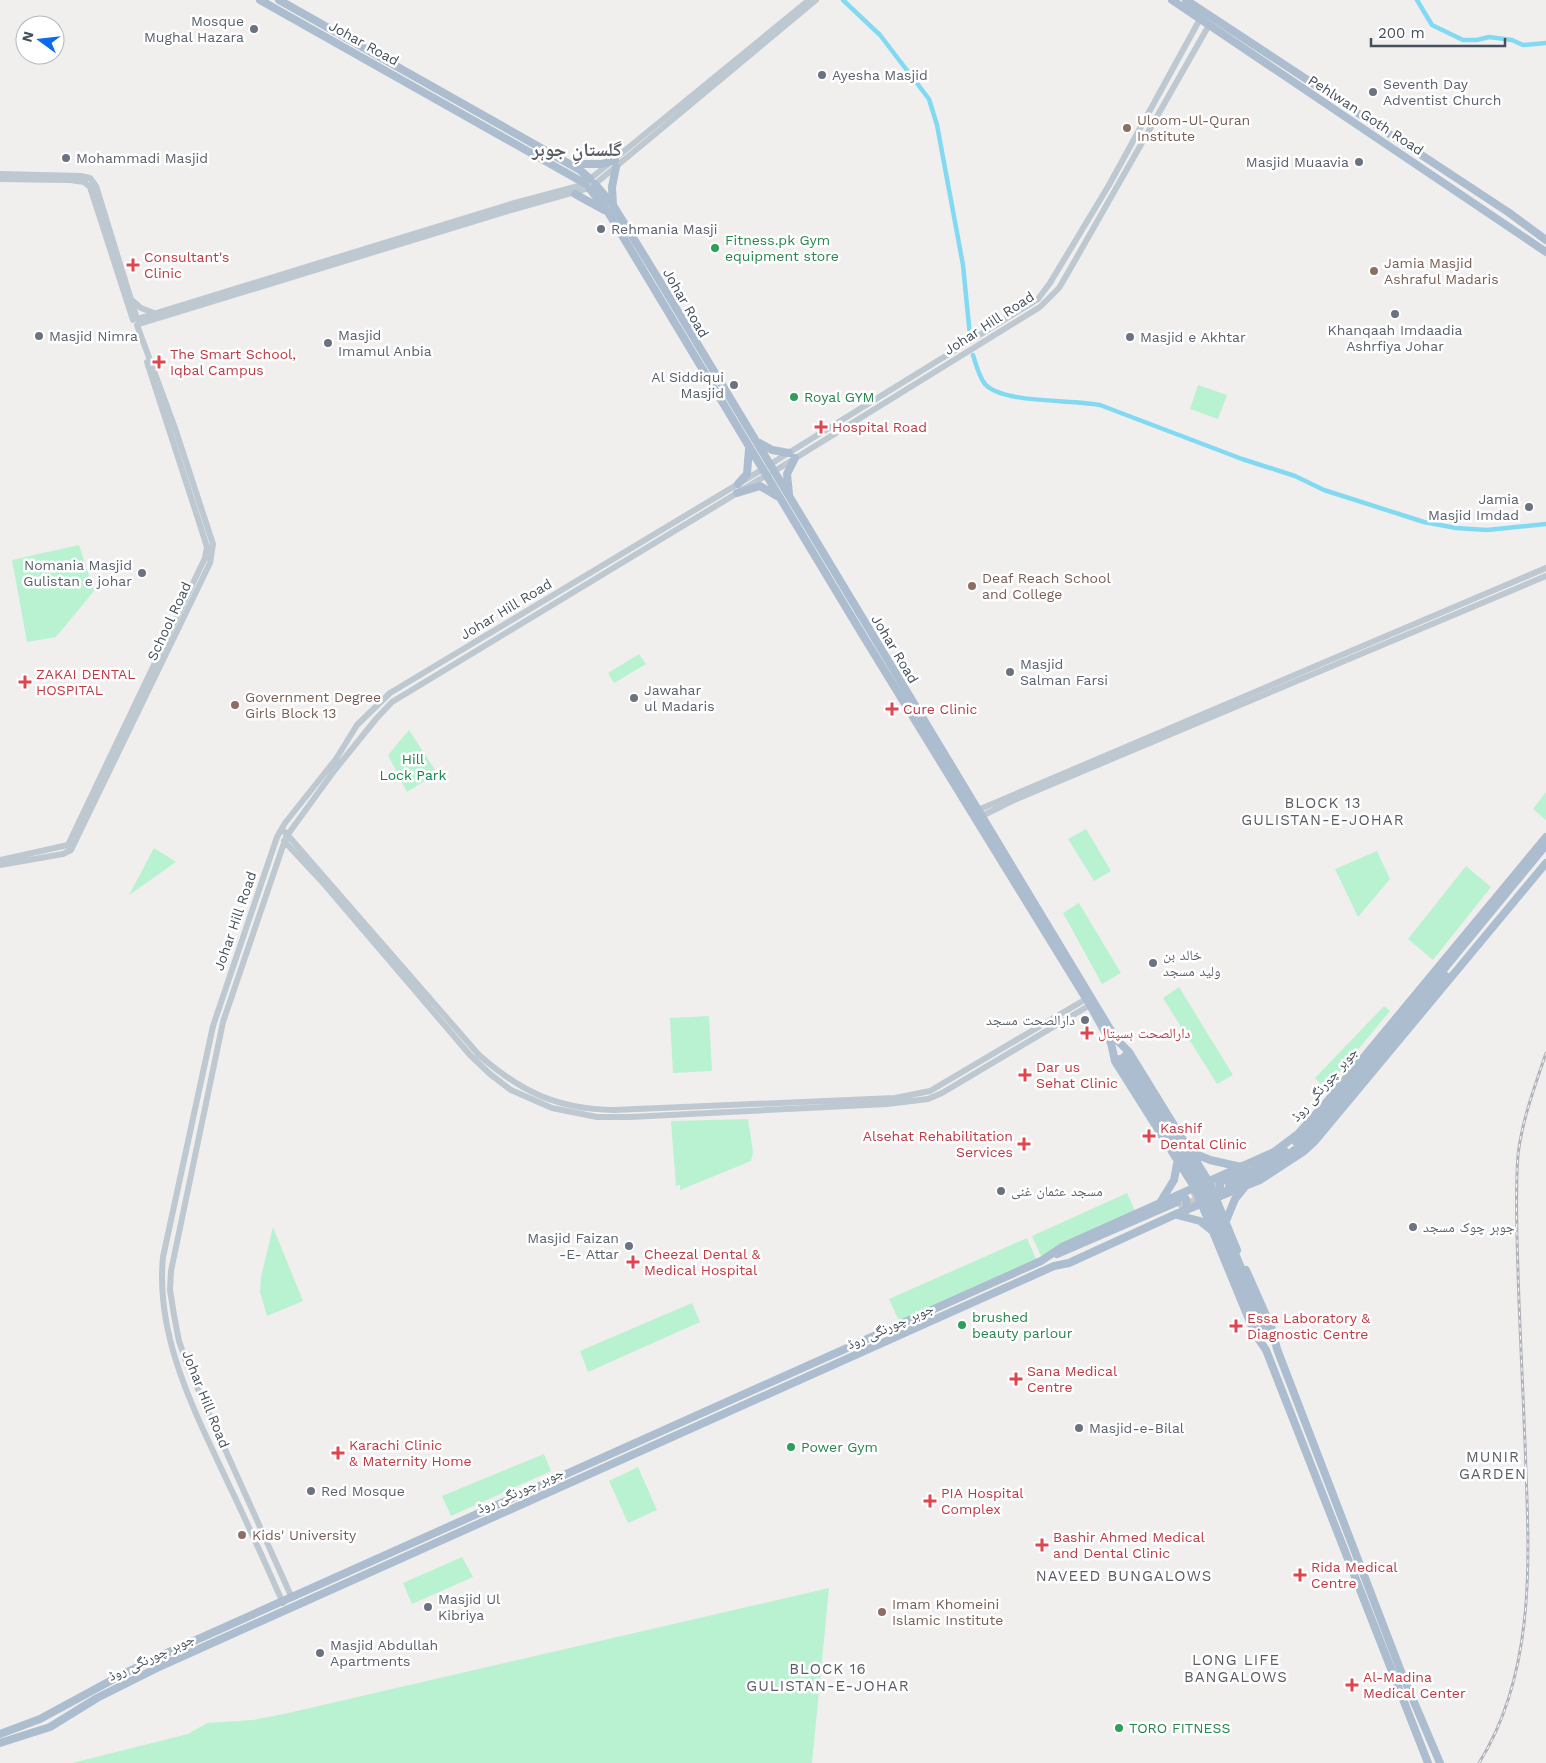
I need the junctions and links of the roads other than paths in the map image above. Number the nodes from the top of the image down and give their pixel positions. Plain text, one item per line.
1 (260, 0) edge
2 (279, 0) edge
3 (809, 0) edge
4 (816, 0) edge
5 (1186, 0) edge
6 (1175, 1) edge
7 (1200, 19) junction
8 (1208, 25) junction
9 (1237, 34) junction
10 (764, 39) junction
11 (1232, 41) junction
12 (1357, 113) junction
13 (1351, 120) junction
14 (1400, 141) junction
15 (1395, 149) junction
16 (568, 163) junction
17 (616, 164) junction
18 (0, 174) edge
19 (64, 178) junction
20 (0, 179) edge
21 (590, 185) junction
22 (575, 194) junction
23 (610, 209) junction
24 (1546, 240) edge
25 (1546, 252) edge
26 (126, 290) junction
27 (131, 298) junction
28 (156, 313) junction
29 (136, 322) junction
30 (751, 442) junction
31 (792, 456) junction
32 (768, 470) junction
33 (738, 484) junction
34 (737, 493) junction
35 (726, 495) junction
36 (780, 498) junction
37 (790, 498) junction
38 (1546, 568) edge
39 (204, 569) junction
40 (1546, 576) edge
41 (851, 608) junction
42 (1407, 631) junction
43 (338, 761) junction
44 (980, 813) junction
45 (281, 829) junction
46 (287, 834) junction
47 (1546, 837) edge
48 (284, 841) junction
49 (1546, 846) edge
50 (1546, 855) edge
51 (0, 860) edge
52 (1546, 863) edge
53 (0, 865) edge
54 (262, 880) junction
55 (270, 882) junction
56 (1088, 1002) junction
57 (220, 1004) junction
58 (228, 1006) junction
59 (1114, 1041) junction
60 (694, 1110) junction
61 (1192, 1152) junction
62 (1178, 1158) junction
63 (1241, 1167) junction
64 (1209, 1182) junction
65 (1226, 1185) junction
66 (1245, 1186) junction
67 (1195, 1188) junction
68 (1216, 1197) junction
69 (1160, 1203) junction
70 (1202, 1203) junction
71 (1179, 1206) junction
72 (1226, 1220) junction
73 (1216, 1236) junction
74 (1050, 1256) junction
75 (1263, 1332) junction
76 (1277, 1348) junction
77 (1266, 1350) junction
78 (831, 1356) junction
79 (820, 1360) junction
80 (834, 1364) junction
81 (824, 1368) junction
82 (202, 1403) junction
83 (194, 1407) junction
84 (1354, 1549) junction
85 (1345, 1551) junction
86 (363, 1571) junction
87 (350, 1577) junction
88 (292, 1598) junction
89 (283, 1603) junction
90 (40, 1719) junction
91 (29, 1724) junction
92 (44, 1729) junction
93 (0, 1734) edge
94 (32, 1734) junction
95 (0, 1743) edge
96 (1428, 1763) edge
97 (1440, 1763) edge

1 - 21 main road, Johar Road
2 - 16 main road, Johar Road
3 - 10 street
4 - 10 street
5 - 9 main road, Pehlwan Goth Road
6 - 7 main road, Pehlwan Goth Road
7 - 8 main road, Pehlwan Goth Road
7 - 31 street
8 - 11 main road, Pehlwan Goth Road
8 - 31 street, Johar Hill Road
9 - 11 main road
9 - 12 main road, Pehlwan Goth Road
10 - 17 street
11 - 13 main road, Pehlwan Goth Road
12 - 13 main road
12 - 14 main road, Pehlwan Goth Road
13 - 15 main road, Pehlwan Goth Road
14 - 15 main road
14 - 24 main road, Pehlwan Goth Road
15 - 25 main road, Pehlwan Goth Road
16 - 17 main road
16 - 21 main road, Johar Road
17 - 21 street
17 - 23 main road
18 - 19 street, School Road
19 - 20 street, School Road
19 - 26 street, School Road
21 - 22 street
21 - 23 main road, Johar Road
21 - 28 street
22 - 23 main road
22 - 29 street
23 - 30 main road, Johar Road
26 - 27 street, School Road
26 - 29 street, School Road
27 - 28 street
27 - 29 street, School Road
28 - 29 street
29 - 39 street, School Road
30 - 31 main road
30 - 32 main road, Johar Road
30 - 33 main road
31 - 32 street
31 - 37 main road
32 - 33 street, Johar Hill Road
32 - 34 street, Johar Hill Road
32 - 36 main road, Johar Road
32 - 37 main road, Johar Road
33 - 35 street, Johar Hill Road
34 - 35 street, Johar Hill Road
34 - 36 main road
35 - 43 street, Johar Hill Road
35 - 43 street, Johar Hill Road
36 - 41 main road, Johar Road
37 - 41 main road, Johar Road
38 - 42 street
39 - 51 street, School Road
39 - 53 street, School Road
40 - 42 street
41 - 44 main road, Johar Road
41 - 56 main road, Johar Road
42 - 44 street
43 - 45 street, Johar Hill Road
43 - 46 street, Johar Hill Road
44 - 59 main road, Johar Road
45 - 46 street
45 - 54 street, Johar Hill Road
46 - 48 street, Johar Hill Road
46 - 60 street
47 - 63 main road, جوہر چورنگی روڈ
48 - 55 street, Johar Hill Road
48 - 60 street
49 - 65 main road, جوہر چورنگی روڈ
50 - 65 main road, جوہر چورنگی روڈ
52 - 66 main road, جوہر چورنگی روڈ
54 - 55 street
54 - 57 street, Johar Hill Road
55 - 58 street, Johar Hill Road
56 - 59 main road, Johar Road
56 - 60 street
57 - 58 street
57 - 83 street, Johar Hill Road
58 - 82 street, Johar Hill Road
59 - 61 main road, Johar Road
59 - 62 main road, Johar Road
59 - 75 main road, bridge
61 - 63 main road
61 - 64 main road, Johar Road
62 - 67 main road, Johar Road
62 - 69 main road
63 - 65 main road, جوہر چورنگی روڈ
64 - 65 main road, جوہر چورنگی روڈ
64 - 67 main road, جوہر چورنگی روڈ
64 - 68 main road, Johar Road
65 - 66 main road, جوہر چورنگی روڈ
65 - 68 main road, جوہر چورنگی روڈ
66 - 72 main road
67 - 70 main road, Johar Road
67 - 71 main road, جوہر چورنگی روڈ
68 - 70 main road, جوہر چورنگی روڈ
68 - 72 main road, Johar Road
69 - 71 main road, جوہر چورنگی روڈ
69 - 74 main road, جوہر چورنگی روڈ
70 - 71 main road, جوہر چورنگی روڈ
70 - 73 main road, Johar Road
71 - 73 main road
71 - 74 main road, جوہر چورنگی روڈ
71 - 80 main road, جوہر چورنگی روڈ
72 - 76 main road, Johar Road
73 - 77 main road, Johar Road
74 - 78 main road, جوہر چورنگی روڈ
75 - 76 main road
75 - 77 main road
76 - 84 main road
77 - 85 main road
78 - 79 main road, جوہر چورنگی روڈ
78 - 80 main road
79 - 81 main road
79 - 86 main road, جوہر چورنگی روڈ
80 - 81 main road, جوہر چورنگی روڈ
81 - 86 main road, جوہر چورنگی روڈ
82 - 83 street
82 - 88 street, Johar Hill Road
83 - 89 street, Johar Hill Road
84 - 85 main road
84 - 97 main road
85 - 96 main road
86 - 87 main road, جوہر چورنگی روڈ
87 - 88 main road, جوہر چورنگی روڈ
87 - 92 main road, جوہر چورنگی روڈ
88 - 89 main road, جوہر چورنگی روڈ
89 - 90 main road, جوہر چورنگی روڈ
90 - 91 main road, جوہر چورنگی روڈ
90 - 92 main road
91 - 93 main road, جوہر چورنگی روڈ
91 - 94 main road
92 - 94 main road, جوہر چورنگی روڈ
94 - 95 main road, جوہر چورنگی روڈ

